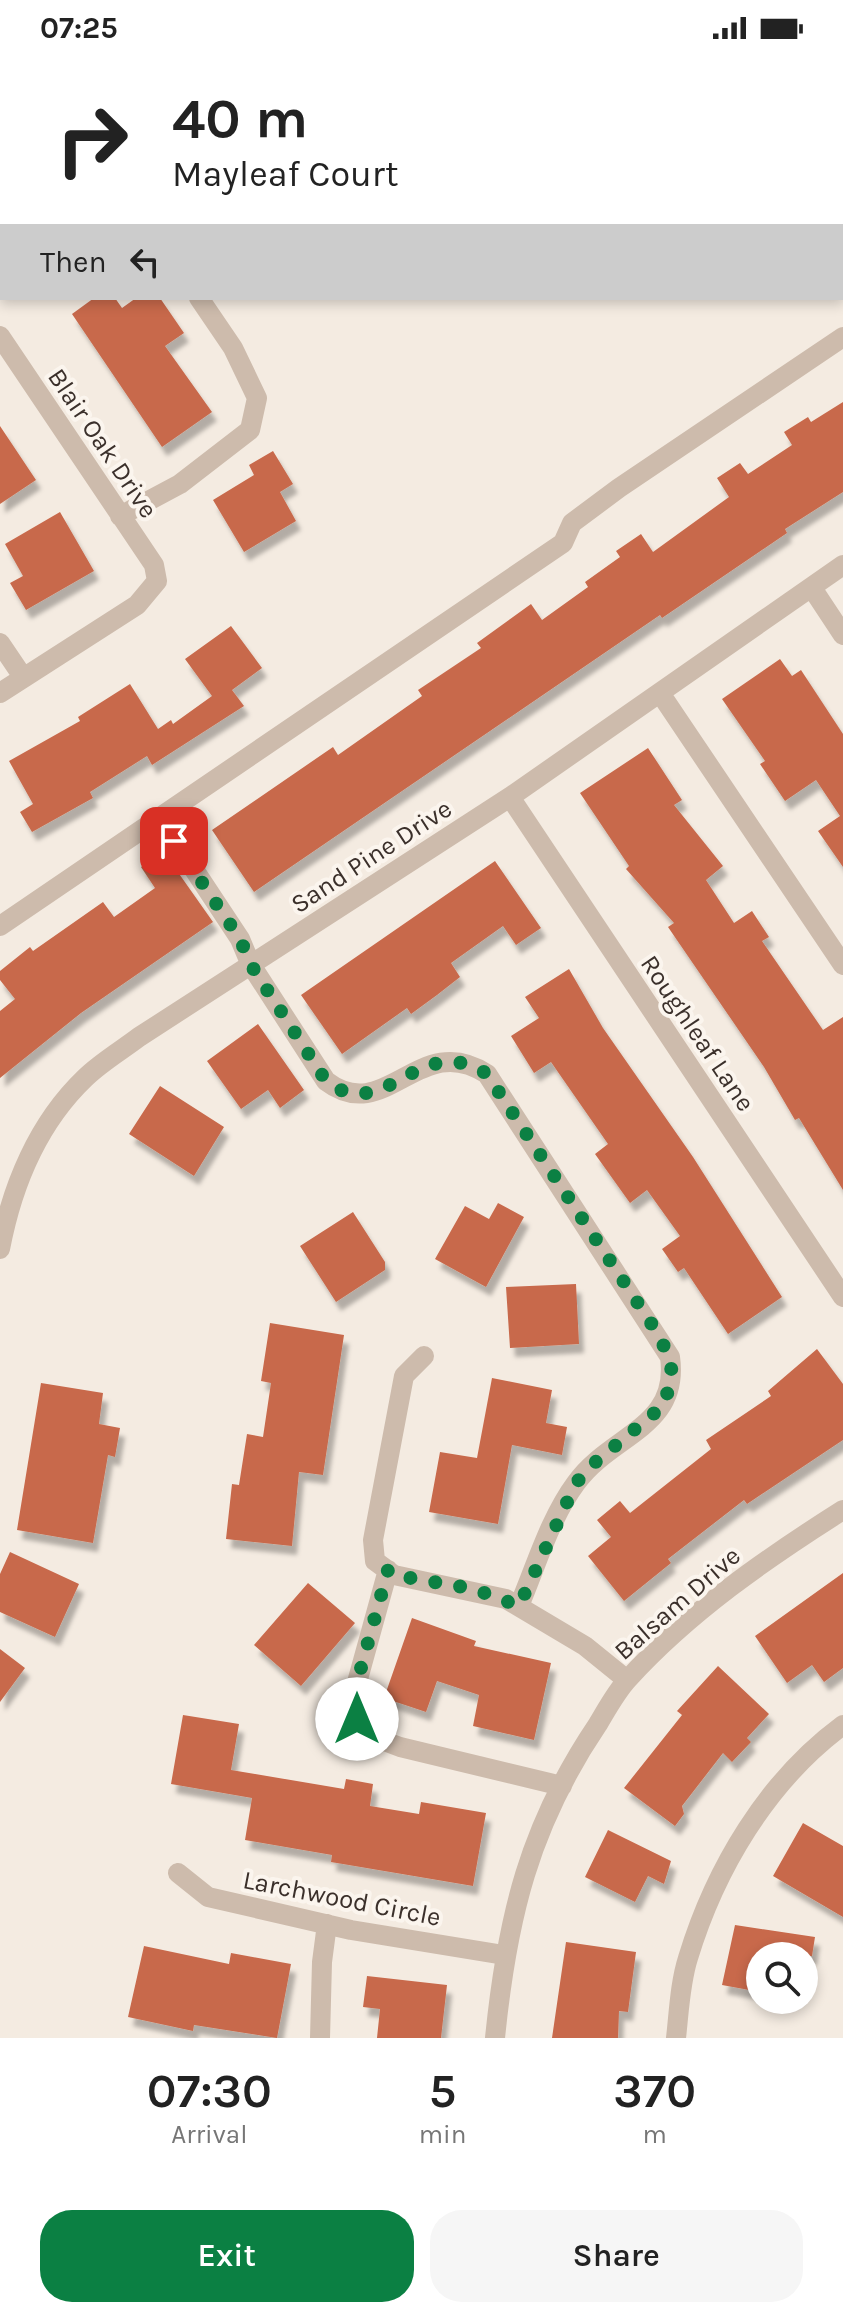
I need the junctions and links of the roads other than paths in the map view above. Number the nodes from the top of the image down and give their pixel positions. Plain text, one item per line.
1 (200, 300) edge
2 (0, 336) edge
3 (843, 337) edge
4 (120, 516) junction
5 (843, 565) edge
6 (812, 588) junction
7 (843, 635) edge
8 (0, 643) edge
9 (23, 677) junction
10 (0, 693) edge
11 (660, 693) junction
12 (510, 797) junction
13 (160, 818) junction
14 (0, 926) edge
15 (251, 965) junction
16 (843, 965) edge
17 (0, 1249) edge
18 (843, 1297) edge
19 (424, 1356) dead end
20 (843, 1510) edge
21 (388, 1570) junction
22 (519, 1606) junction
23 (627, 1680) junction
24 (843, 1725) edge
25 (562, 1786) junction
26 (178, 1873) dead end
27 (327, 1924) junction
28 (504, 1955) junction
29 (320, 2038) edge
30 (495, 2038) edge
31 (676, 2038) edge

1 - 4 street
2 - 4 street, Blair Oak Drive
3 - 13 street
4 - 9 street, Blair Oak Drive
5 - 6 street, Sand Pine Drive
6 - 7 street
6 - 11 street, Sand Pine Drive
8 - 9 street
9 - 10 street
11 - 12 street, Sand Pine Drive
11 - 16 street
12 - 15 street, Sand Pine Drive
12 - 18 street, Roughleaf Lane
13 - 14 street
13 - 15 street
15 - 17 street, Sand Pine Drive
15 - 22 street
19 - 21 street
20 - 23 street, Balsam Drive
21 - 22 street
21 - 25 street
22 - 23 street
23 - 25 street, Balsam Drive
24 - 31 street
25 - 28 street, Balsam Drive
26 - 27 street, Larchwood Circle
27 - 28 street, Larchwood Circle
27 - 29 street
28 - 30 street, Balsam Drive

